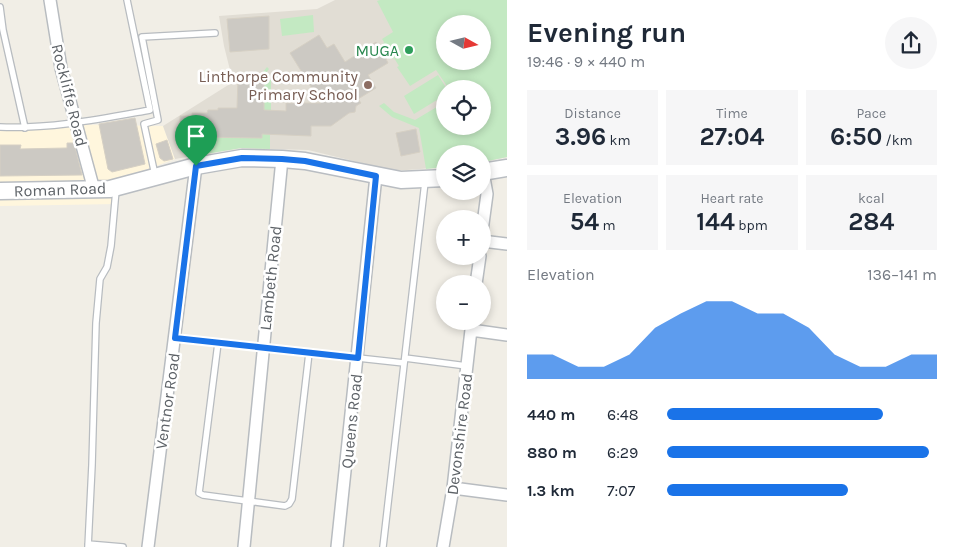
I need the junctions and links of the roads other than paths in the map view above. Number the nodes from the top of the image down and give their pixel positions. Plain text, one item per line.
1 (50, 0) edge
2 (127, 0) edge
3 (0, 7) edge
4 (215, 33) dead end
5 (76, 124) junction
6 (0, 127) edge
7 (25, 128) junction
8 (282, 159) junction
9 (196, 166) junction
10 (507, 168) edge
11 (491, 171) edge
12 (155, 176) junction
13 (376, 176) junction
14 (436, 178) edge
15 (426, 179) junction
16 (116, 187) junction
17 (94, 190) junction
18 (0, 191) edge
19 (491, 242) edge
20 (507, 244) edge
21 (472, 330) edge
22 (488, 330) edge
23 (507, 335) edge
24 (175, 338) junction
25 (218, 343) junction
26 (263, 348) junction
27 (309, 353) junction
28 (358, 358) junction
29 (404, 361) junction
30 (467, 366) junction
31 (453, 488) junction
32 (507, 495) edge
33 (248, 502) junction
34 (88, 545) edge
35 (123, 547) edge
36 (148, 547) edge
37 (244, 547) edge
38 (337, 547) edge
39 (383, 547) edge
40 (444, 547) edge

1 - 5 street, Rockliffe Road
2 - 5 lane
3 - 7 lane
4 - 12 lane
5 - 7 lane
5 - 17 street, Rockliffe Road
6 - 7 lane
8 - 9 street, Roman Road
8 - 13 street, Roman Road
8 - 26 street, Lambeth Road
9 - 12 street, Roman Road
9 - 24 street, Ventnor Road
10 - 11 street
12 - 16 street, Roman Road
13 - 15 street, Roman Road
13 - 28 street, Queens Road
14 - 15 street, Roman Road
15 - 29 lane
16 - 17 street, Roman Road
16 - 34 lane
17 - 18 street, Roman Road
19 - 20 street
21 - 30 street, Devonshire Road
22 - 23 street
24 - 25 lane
24 - 36 street, Ventnor Road
25 - 26 lane
25 - 33 lane
26 - 27 lane
26 - 33 street, Lambeth Road
27 - 28 lane
27 - 33 lane
28 - 29 lane
28 - 38 street, Queens Road
29 - 30 lane
29 - 39 lane
30 - 31 street, Devonshire Road
31 - 32 street
31 - 40 street, Devonshire Road
33 - 37 street, Lambeth Road
34 - 35 lane

